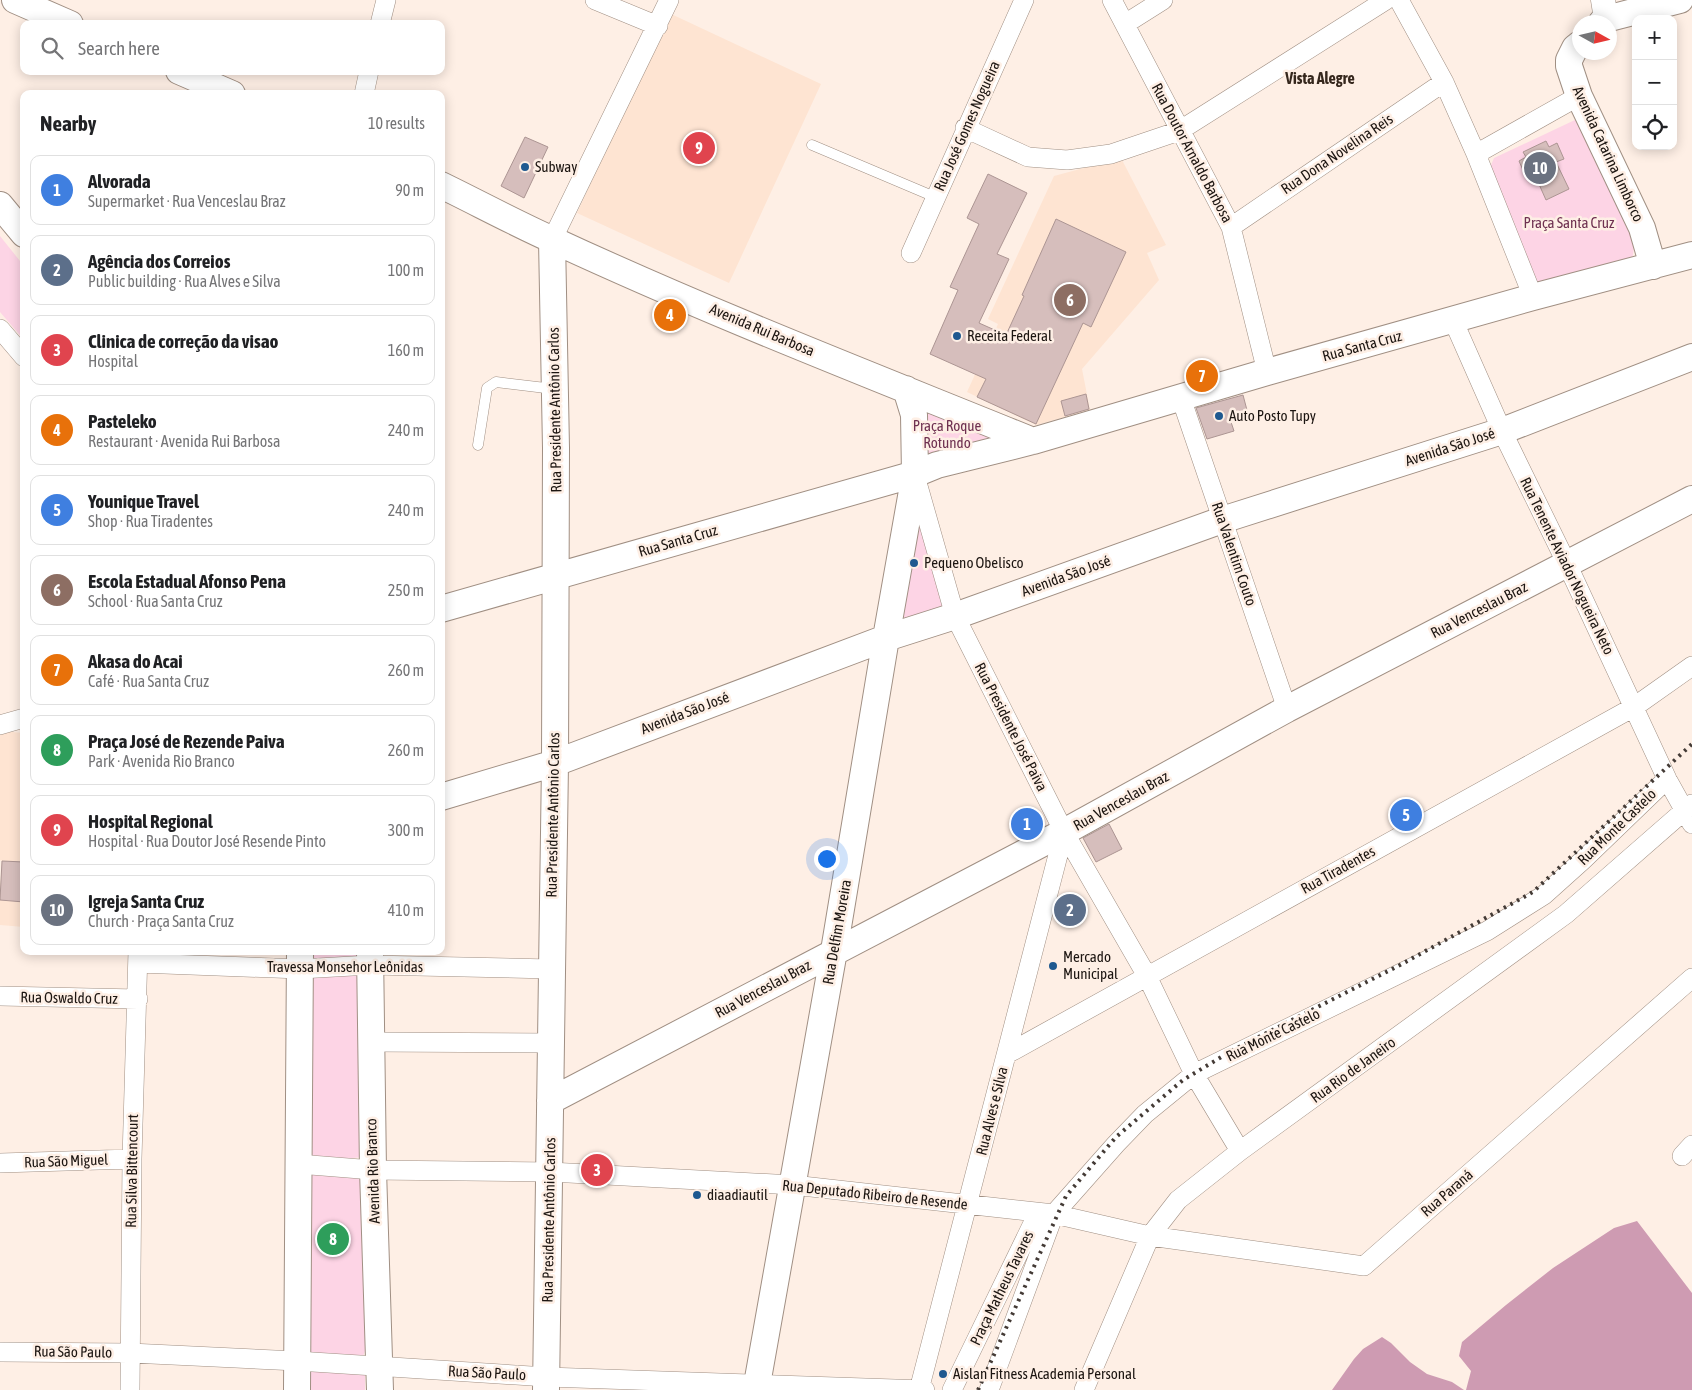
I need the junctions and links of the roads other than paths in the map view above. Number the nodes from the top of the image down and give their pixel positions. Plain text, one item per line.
1 (16, 0) edge
2 (386, 0) edge
3 (595, 0) edge
4 (670, 0) edge
5 (1024, 0) edge
6 (1112, 0) edge
7 (1163, 0) edge
8 (1386, 0) edge
9 (1399, 0) edge
10 (1680, 0) edge
11 (1604, 14) edge
12 (61, 20) edge
13 (381, 20) edge
14 (1124, 24) junction
15 (658, 26) junction
16 (1572, 56) edge
17 (188, 75) edge
18 (368, 75) edge
19 (1444, 82) junction
20 (221, 90) edge
21 (365, 90) edge
22 (1579, 96) junction
23 (966, 128) junction
24 (1180, 131) junction
25 (812, 145) dead end
26 (1476, 154) junction
27 (445, 187) edge
28 (935, 197) junction
29 (0, 205) edge
30 (1231, 227) junction
31 (20, 229) edge
32 (552, 240) junction
33 (910, 252) dead end
34 (1692, 255) edge
35 (1653, 266) junction
36 (1533, 297) junction
37 (1453, 320) junction
38 (0, 329) edge
39 (20, 353) edge
40 (1692, 358) edge
41 (1267, 372) junction
42 (555, 389) junction
43 (906, 389) junction
44 (1181, 398) junction
45 (1502, 431) junction
46 (1034, 441) junction
47 (478, 445) dead end
48 (915, 474) junction
49 (1692, 499) edge
50 (1222, 520) junction
51 (1566, 564) junction
52 (555, 576) junction
53 (445, 608) edge
54 (955, 616) junction
55 (886, 638) junction
56 (1692, 666) edge
57 (1634, 707) junction
58 (1287, 710) junction
59 (20, 719) edge
60 (0, 725) edge
61 (555, 763) junction
62 (1667, 779) junction
63 (445, 796) edge
64 (1689, 813) edge
65 (1064, 832) junction
66 (834, 952) junction
67 (138, 957) edge
68 (370, 958) edge
69 (300, 960) edge
70 (551, 969) junction
71 (1147, 976) junction
72 (1692, 978) edge
73 (0, 996) edge
74 (138, 999) junction
75 (370, 1042) junction
76 (551, 1044) junction
77 (1007, 1054) junction
78 (1194, 1074) junction
79 (550, 1101) junction
80 (1240, 1151) junction
81 (132, 1160) junction
82 (0, 1164) edge
83 (298, 1164) junction
84 (373, 1170) junction
85 (550, 1172) junction
86 (793, 1184) junction
87 (968, 1205) junction
88 (1046, 1214) junction
89 (1150, 1236) junction
90 (0, 1352) edge
91 (130, 1353) junction
92 (297, 1361) junction
93 (380, 1378) edge
94 (547, 1384) edge
95 (757, 1387) edge
96 (130, 1390) edge
97 (297, 1390) edge
98 (921, 1390) edge
99 (952, 1390) edge
100 (989, 1390) edge
101 (1084, 1390) edge

1 - 12 main road
2 - 13 street
3 - 15 street
4 - 15 street
5 - 23 street, Rua José Gomes Nogueira
6 - 14 street, Rua Doutor Arnaldo Barbosa
7 - 14 street
8 - 24 street
9 - 19 street
10 - 11 main road
14 - 24 street, Rua Doutor Arnaldo Barbosa
15 - 32 street
16 - 22 main road, Avenida Catarina Limborco
17 - 20 main road
18 - 21 street
19 - 26 street
19 - 30 street, Rua Dona Novelina Reis
22 - 26 street
22 - 35 main road, Avenida Catarina Limborco
23 - 24 street
23 - 28 street, Rua José Gomes Nogueira
24 - 30 street, Rua Doutor Arnaldo Barbosa
25 - 28 lane
26 - 36 street
27 - 32 main road, Avenida Rui Barbosa
28 - 33 street, Rua José Gomes Nogueira
29 - 31 main road
30 - 41 street, Rua Doutor Arnaldo Barbosa
32 - 42 main road, Rua Presidente Antônio Carlos
32 - 43 main road, Avenida Rui Barbosa
34 - 35 main road, Rua Santa Cruz
35 - 36 main road, Rua Santa Cruz
36 - 37 main road, Rua Santa Cruz
37 - 41 main road, Rua Santa Cruz
37 - 45 street, Rua Tenente Aviador Nogueira Neto
38 - 39 street
40 - 45 main road, Avenida São José
41 - 44 main road, Rua Santa Cruz
42 - 47 lane
42 - 52 main road, Rua Presidente Antônio Carlos
43 - 46 main road, Avenida Rui Barbosa
43 - 48 main road
44 - 46 main road, Rua Santa Cruz
44 - 50 street, Rua Valentim Couto
45 - 50 main road, Avenida São José
45 - 51 street, Rua Tenente Aviador Nogueira Neto
46 - 48 main road
48 - 52 main road, Rua Santa Cruz
48 - 54 street, Rua Presidente José Paiva
48 - 55 main road, Rua Delfim Moreira
49 - 51 main road, Rua Venceslau Braz
50 - 54 main road, Avenida São José
50 - 58 street, Rua Valentim Couto
51 - 57 street, Rua Tenente Aviador Nogueira Neto
51 - 58 main road, Rua Venceslau Braz
52 - 53 main road, Rua Santa Cruz
52 - 61 main road, Rua Presidente Antônio Carlos
54 - 55 main road, Avenida São José
54 - 65 street, Rua Presidente José Paiva
55 - 61 main road, Avenida São José
55 - 66 main road, Rua Delfim Moreira
56 - 57 street, Rua Tiradentes
57 - 62 street, Rua Tenente Aviador Nogueira Neto
57 - 71 street, Rua Tiradentes
58 - 65 main road, Rua Venceslau Braz
59 - 60 street
61 - 63 main road, Avenida São José
61 - 70 main road, Rua Presidente Antônio Carlos
62 - 64 street, Rua Tenente Aviador Nogueira Neto
62 - 78 street, Rua Monte Castelo
64 - 80 street, Rua Rio de Janeiro
65 - 66 main road, Rua Venceslau Braz
65 - 71 street, Rua Presidente José Paiva
65 - 77 street, Rua Alves e Silva
66 - 79 main road, Rua Venceslau Braz
66 - 86 main road, Rua Delfim Moreira
67 - 69 street, Travessa Monsehor Leônidas
67 - 74 street, Rua Silva Bittencourt
68 - 69 street, Travessa Monsehor Leônidas
68 - 70 street, Travessa Monsehor Leônidas
68 - 75 main road, Avenida Rio Branco
69 - 83 main road
70 - 76 main road, Rua Presidente Antônio Carlos
71 - 77 street, Rua Tiradentes
71 - 78 street, Rua Presidente José Paiva
72 - 89 street, Rua Paraná
73 - 74 street, Rua Oswaldo Cruz
74 - 81 street, Rua Silva Bittencourt
75 - 76 street
75 - 84 main road, Avenida Rio Branco
76 - 79 main road, Rua Presidente Antônio Carlos
77 - 87 street, Rua Alves e Silva
78 - 80 street, Rua Presidente José Paiva
78 - 88 street, Rua Monte Castelo
79 - 85 main road, Rua Presidente Antônio Carlos
80 - 89 street, Rua Rio de Janeiro
81 - 82 street, Rua São Miguel
81 - 91 street, Rua Silva Bittencourt
83 - 84 street, Rua Deputado Ribeiro de Resende
83 - 92 main road
84 - 85 street, Rua Deputado Ribeiro de Resende
84 - 93 main road, Avenida Rio Branco
85 - 86 street, Rua Deputado Ribeiro de Resende
85 - 94 main road, Rua Presidente Antônio Carlos
86 - 87 street, Rua Deputado Ribeiro de Resende
86 - 95 main road, Rua Delfim Moreira
87 - 88 street, Rua Deputado Ribeiro de Resende
87 - 98 street, Rua Alves e Silva
88 - 89 street, Rua Deputado Ribeiro de Resende
88 - 99 street, Praça Matheus Tavares
88 - 100 street, Rua Monte Castelo
89 - 101 street, Rua Rio de Janeiro
90 - 91 street, Rua São Paulo
91 - 92 street, Rua São Paulo
91 - 96 street, Rua Silva Bittencourt
92 - 93 street, Rua São Paulo
92 - 97 main road
93 - 94 street, Rua São Paulo
94 - 95 street, Rua São Paulo
95 - 98 street, Rua São Paulo

